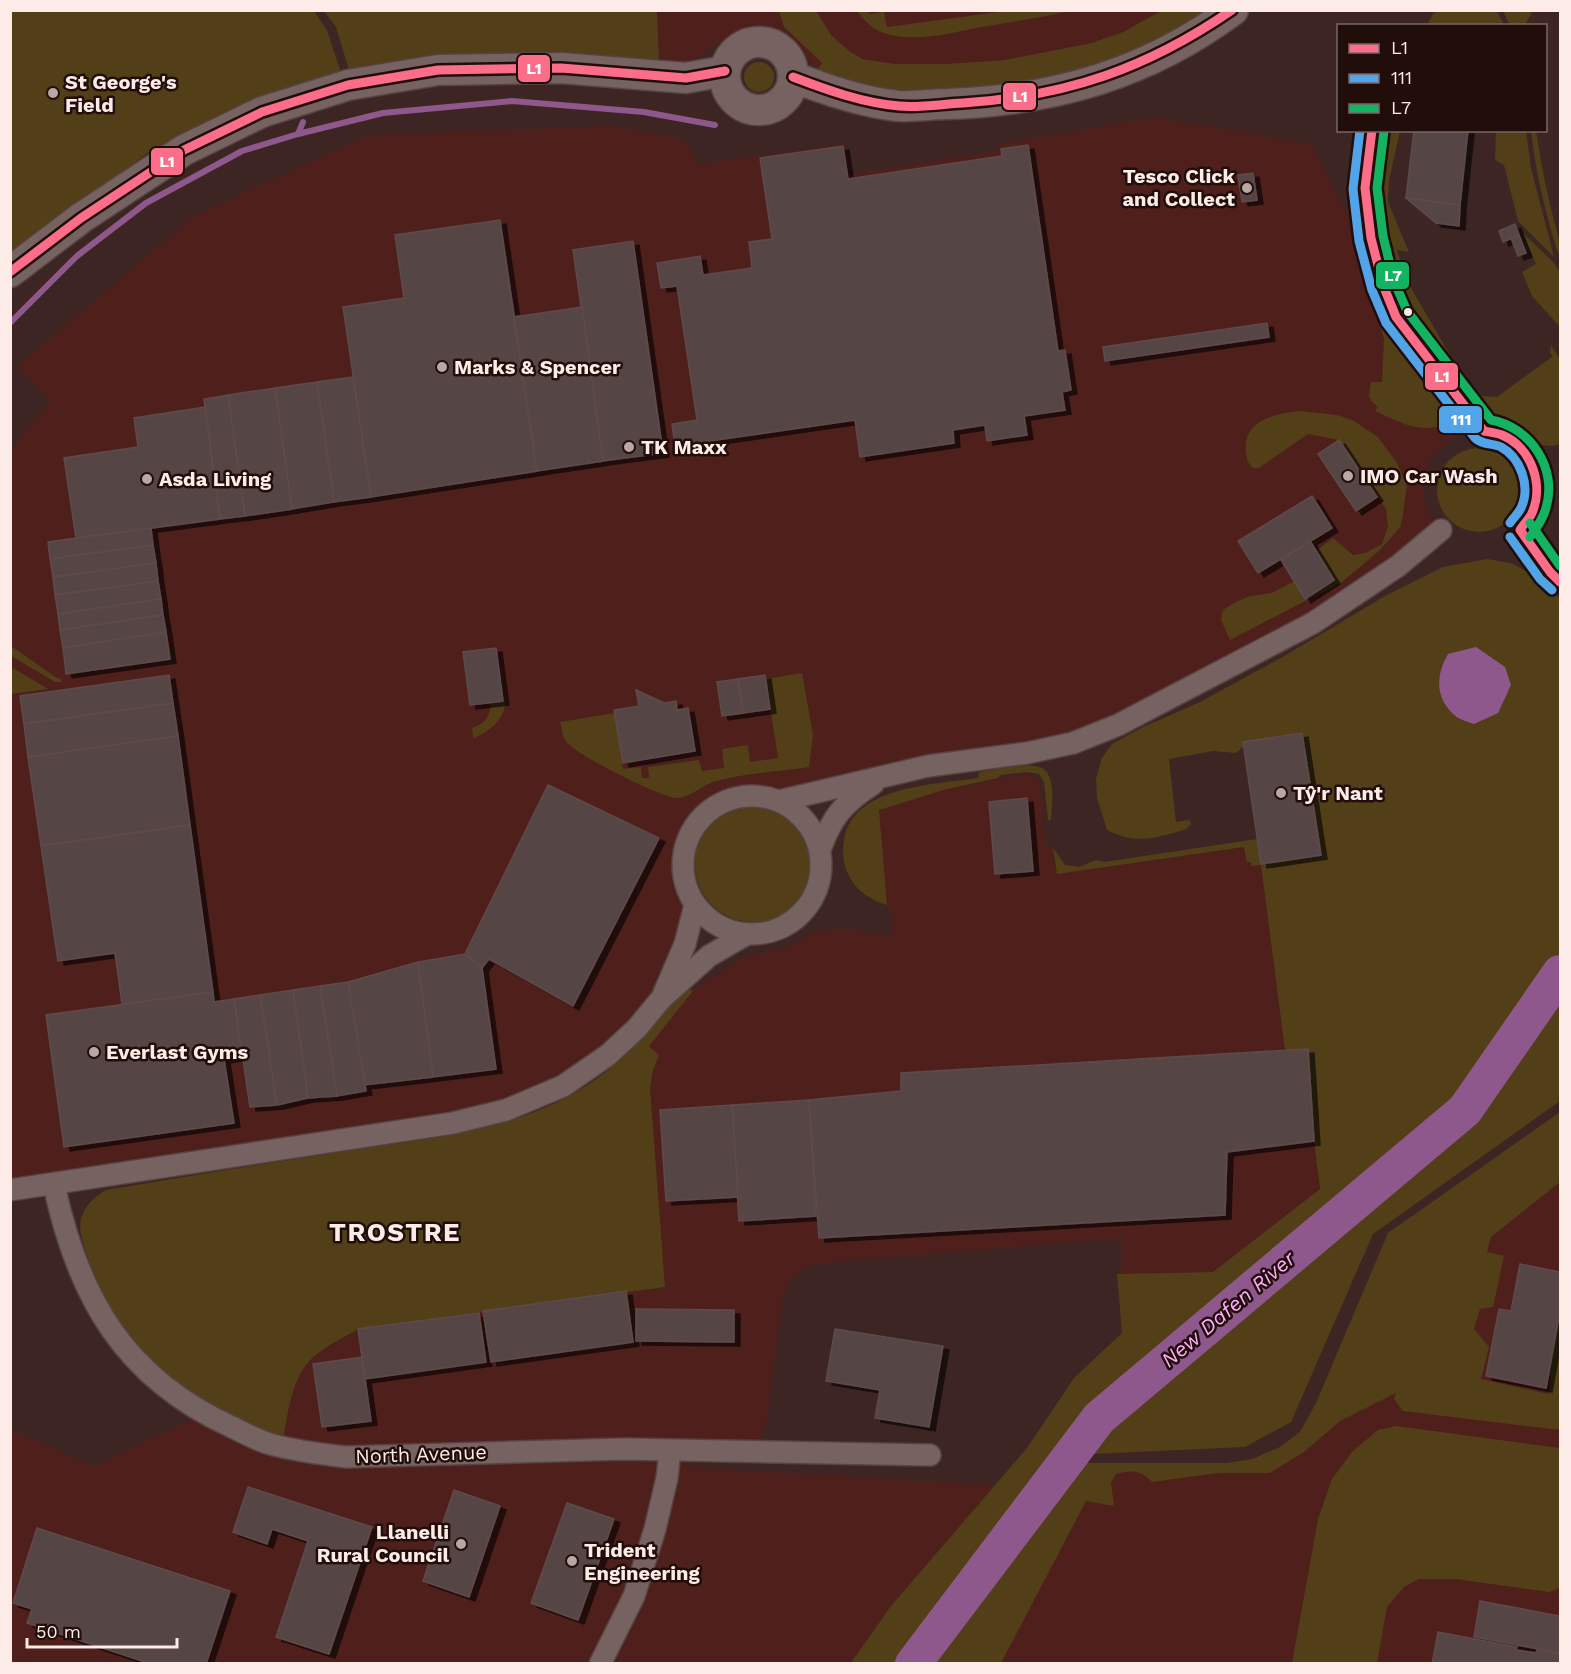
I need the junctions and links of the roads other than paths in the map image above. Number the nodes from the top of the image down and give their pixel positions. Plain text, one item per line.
1 (1233, 10) edge
2 (725, 71) junction
3 (794, 77) junction
4 (10, 272) edge
5 (1441, 530) dead end
6 (883, 776) junction
7 (778, 801) junction
8 (820, 850) junction
9 (695, 905) junction
10 (747, 934) junction
11 (661, 999) junction
12 (54, 1185) junction
13 (10, 1190) edge
14 (670, 1450) junction
15 (930, 1455) dead end
16 (600, 1664) edge

1 - 3 main road
2 - 3 main road
2 - 3 main road
2 - 4 main road
5 - 6 street
6 - 7 street
6 - 8 street
7 - 8 street
7 - 9 street
8 - 10 street
9 - 10 street
9 - 11 street
10 - 11 street
11 - 12 street
12 - 13 street
12 - 14 street, North Avenue
14 - 15 street, North Avenue
14 - 16 street

